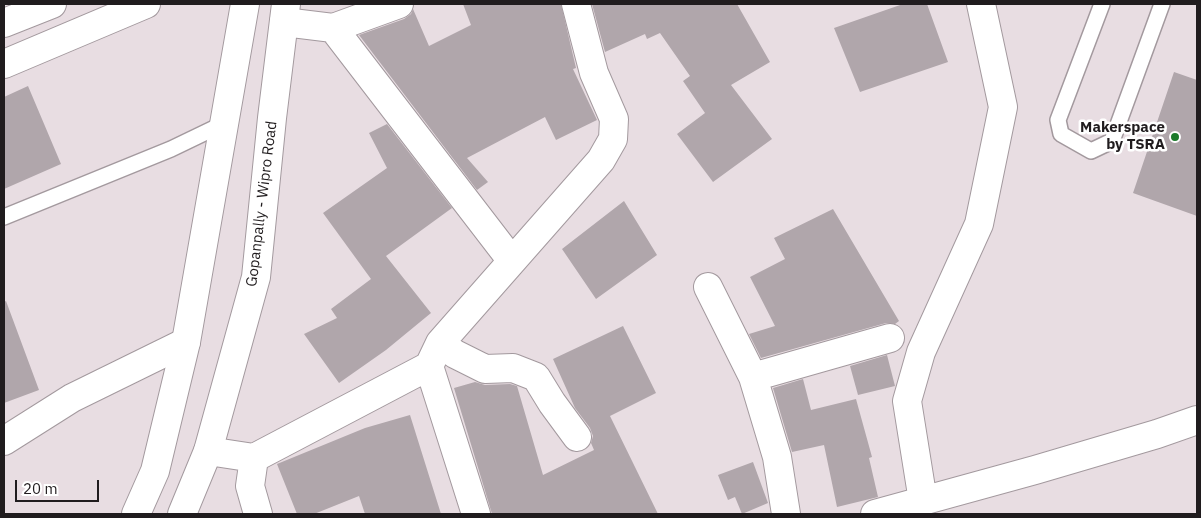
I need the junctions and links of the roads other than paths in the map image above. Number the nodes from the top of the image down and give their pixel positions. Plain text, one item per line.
1 (52, 4) edge
2 (146, 4) edge
3 (245, 4) edge
4 (399, 4) edge
5 (576, 4) edge
6 (981, 4) edge
7 (1102, 4) edge
8 (1162, 4) edge
9 (285, 13) edge
10 (4, 24) edge
11 (333, 28) junction
12 (4, 64) edge
13 (224, 123) junction
14 (4, 216) edge
15 (512, 261) junction
16 (708, 287) dead end
17 (890, 338) dead end
18 (186, 342) junction
19 (434, 355) junction
20 (753, 377) junction
21 (1197, 420) edge
22 (577, 437) dead end
23 (4, 441) edge
24 (208, 451) junction
25 (254, 458) junction
26 (923, 501) junction
27 (136, 514) edge
28 (182, 514) edge
29 (258, 514) edge
30 (476, 514) edge
31 (786, 514) edge
32 (875, 514) edge

1 - 10 street
2 - 12 street
3 - 13 street
4 - 11 street
5 - 15 street
6 - 26 street
7 - 8 lane
9 - 11 street
9 - 24 street, Gopanpally - Wipro Road
11 - 15 street
13 - 14 lane
13 - 18 street
15 - 19 street
16 - 20 street
17 - 20 street
18 - 23 street
18 - 27 street
19 - 22 street
19 - 25 street
19 - 30 street
20 - 31 street
21 - 26 street
24 - 25 street
24 - 28 street, Gopanpally - Wipro Road
25 - 29 street
26 - 32 street

